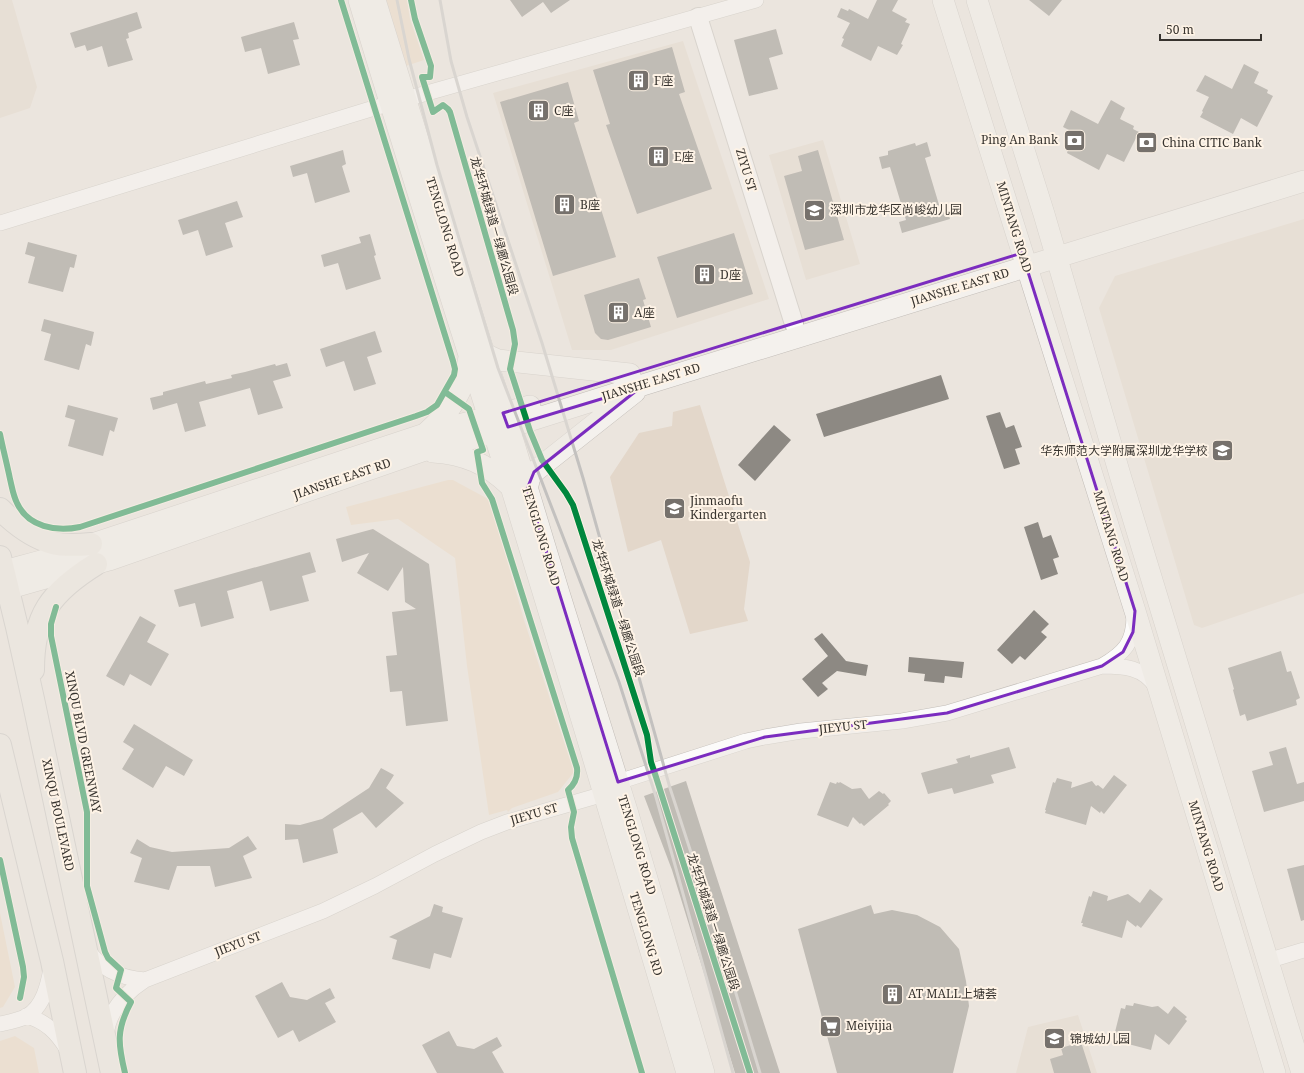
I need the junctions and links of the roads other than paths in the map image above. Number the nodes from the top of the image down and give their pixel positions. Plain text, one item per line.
1 (359, 0) edge
2 (375, 0) edge
3 (756, 0) edge
4 (943, 0) edge
5 (977, 0) edge
6 (698, 16) junction
7 (398, 102) junction
8 (1304, 166) edge
9 (1304, 181) edge
10 (0, 223) edge
11 (1054, 250) junction
12 (1025, 260) junction
13 (794, 324) junction
14 (476, 353) junction
15 (638, 379) junction
16 (498, 423) junction
17 (424, 443) junction
18 (519, 488) junction
19 (0, 509) edge
20 (93, 554) junction
21 (2, 576) edge
22 (1134, 611) junction
23 (1102, 666) junction
24 (1159, 692) junction
25 (33, 699) junction
26 (0, 745) edge
27 (611, 788) junction
28 (85, 946) junction
29 (1304, 950) edge
30 (52, 961) junction
31 (1267, 961) junction
32 (145, 980) junction
33 (26, 1016) junction
34 (0, 1024) edge
35 (106, 1043) junction
36 (73, 1064) edge
37 (112, 1073) edge
38 (687, 1073) edge
39 (704, 1073) edge
40 (1275, 1073) edge
41 (1302, 1073) edge

1 - 7 main road, TENGLONG ROAD
2 - 7 main road, TENGLONG ROAD
3 - 6 street
4 - 12 main road, MINTANG ROAD
5 - 11 main road, MINTANG ROAD
6 - 7 street
6 - 13 street, ZIYU ST
7 - 10 street
7 - 14 main road, TENGLONG ROAD
8 - 11 main road, JIANSHE EAST RD
9 - 11 main road, JIANSHE EAST RD
11 - 12 main road, JIANSHE EAST RD
11 - 31 main road, MINTANG ROAD
12 - 13 main road, JIANSHE EAST RD
12 - 15 main road, JIANSHE EAST RD
12 - 22 main road, MINTANG ROAD
13 - 15 main road, JIANSHE EAST RD
14 - 15 main road
14 - 16 main road, TENGLONG ROAD
14 - 17 main road
15 - 16 main road, JIANSHE EAST RD
15 - 18 main road
16 - 17 main road, JIANSHE EAST RD
16 - 18 main road, TENGLONG ROAD
17 - 18 main road
17 - 20 main road, JIANSHE EAST RD
18 - 27 main road, TENGLONG ROAD
19 - 20 main road
20 - 21 main road, JIANSHE EAST RD
20 - 25 main road
21 - 25 main road, XINQU BOULEVARD
22 - 23 street
22 - 24 main road, MINTANG ROAD
23 - 24 street
23 - 27 street, JIEYU ST
24 - 40 main road, MINTANG ROAD
25 - 28 main road, XINQU BOULEVARD
26 - 30 main road
27 - 32 street, JIEYU ST
27 - 38 main road, TENGLONG RD
27 - 39 main road, TENGLONG ROAD
28 - 32 street
28 - 35 main road, XINQU BOULEVARD
29 - 31 street
30 - 33 street
30 - 36 main road
31 - 41 main road, MINTANG ROAD
32 - 35 street
33 - 34 street
33 - 36 street
35 - 37 main road, XINQU BOULEVARD

